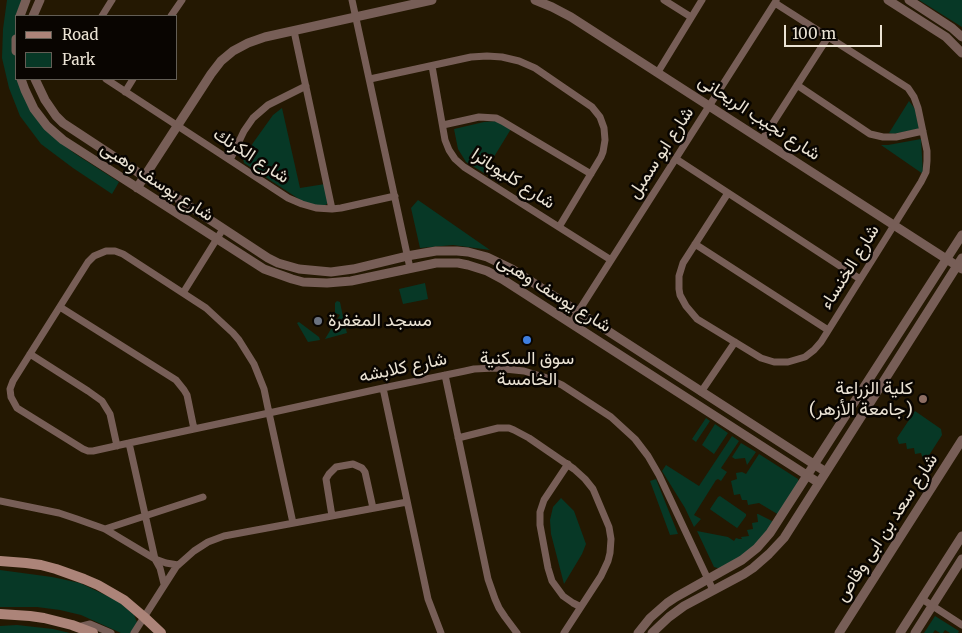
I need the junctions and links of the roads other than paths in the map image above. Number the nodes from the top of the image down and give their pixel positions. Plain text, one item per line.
1 (26, 0) edge
2 (40, 0) edge
3 (112, 0) edge
4 (182, 0) edge
5 (352, 0) edge
6 (432, 0) edge
7 (535, 0) edge
8 (664, 0) edge
9 (702, 0) edge
10 (888, 0) edge
11 (909, 0) edge
12 (415, 2) edge
13 (776, 2) edge
14 (20, 15) edge
15 (33, 15) edge
16 (103, 15) edge
17 (172, 15) edge
18 (356, 17) junction
19 (692, 17) junction
20 (294, 31) junction
21 (828, 36) junction
22 (962, 37) edge
23 (962, 53) edge
24 (432, 66) junction
25 (658, 72) junction
26 (21, 80) edge
27 (35, 80) edge
28 (107, 80) edge
29 (132, 80) edge
30 (370, 80) junction
31 (797, 85) junction
32 (306, 86) junction
33 (125, 92) junction
34 (709, 106) junction
35 (443, 125) junction
36 (177, 126) junction
37 (923, 131) junction
38 (762, 140) junction
39 (676, 159) junction
40 (230, 160) junction
41 (591, 174) junction
42 (144, 177) junction
43 (137, 188) junction
44 (728, 193) junction
45 (394, 196) junction
46 (332, 209) junction
47 (894, 225) junction
48 (559, 227) junction
49 (223, 228) junction
50 (962, 236) edge
51 (216, 239) junction
52 (695, 244) junction
53 (408, 256) junction
54 (947, 259) junction
55 (611, 260) junction
56 (960, 264) edge
57 (410, 268) junction
58 (860, 279) junction
59 (183, 293) junction
60 (60, 307) junction
61 (578, 312) junction
62 (571, 323) junction
63 (828, 330) junction
64 (735, 342) junction
65 (30, 354) junction
66 (445, 375) junction
67 (383, 388) junction
68 (701, 392) junction
69 (269, 413) junction
70 (194, 429) junction
71 (458, 438) junction
72 (962, 440) edge
73 (129, 443) junction
74 (117, 446) junction
75 (568, 464) junction
76 (815, 465) junction
77 (826, 472) junction
78 (808, 475) junction
79 (820, 483) junction
80 (202, 497) dead end
81 (0, 501) edge
82 (407, 502) junction
83 (373, 508) junction
84 (145, 516) junction
85 (332, 516) junction
86 (293, 523) junction
87 (105, 529) junction
88 (962, 536) edge
89 (155, 559) junction
90 (962, 559) edge
91 (0, 561) edge
92 (178, 565) junction
93 (708, 580) junction
94 (164, 584) junction
95 (713, 590) junction
96 (922, 599) junction
97 (932, 606) junction
98 (581, 607) junction
99 (0, 614) edge
100 (144, 616) junction
101 (962, 625) edge
102 (78, 627) junction
103 (93, 633) edge
104 (111, 633) edge
105 (134, 633) edge
106 (161, 633) edge
107 (441, 633) edge
108 (517, 633) edge
109 (564, 633) edge
110 (638, 633) edge
111 (652, 633) edge
112 (839, 633) edge
113 (900, 633) edge
114 (915, 633) edge

1 - 14 street
2 - 15 street
3 - 16 street
4 - 17 street
5 - 18 street
6 - 12 street
7 - 25 street, شارع نجيب الريحانى
8 - 19 street
9 - 19 street
10 - 23 street
11 - 22 street
12 - 18 street
13 - 21 street, شارع الخنساء
13 - 34 street, شارع ابو سمبل
18 - 20 street
18 - 30 street
19 - 25 street
20 - 32 street
20 - 36 street
21 - 31 street
21 - 37 street, شارع الخنساء
24 - 30 street
24 - 35 street, شارع كليوباترا
24 - 41 street
25 - 34 street, شارع نجيب الريحانى
26 - 43 street, شارع يوسف وهبى
27 - 42 street, شارع يوسف وهبى
28 - 33 street, شارع الكرنك
29 - 33 street
30 - 45 street
31 - 37 street
31 - 38 street
32 - 40 street
32 - 46 street
33 - 36 street, شارع الكرنك
34 - 38 street, شارع نجيب الريحانى
34 - 39 street, شارع ابو سمبل
35 - 41 street
35 - 48 street, شارع كليوباترا
36 - 40 street, شارع الكرنك
36 - 42 street
37 - 47 street, شارع الخنساء
38 - 47 street, شارع نجيب الريحانى
39 - 44 street
39 - 55 street, شارع ابو سمبل
40 - 46 street, شارع الكرنك
41 - 48 street
42 - 43 street
42 - 49 street, شارع يوسف وهبى
43 - 51 street, شارع يوسف وهبى
44 - 52 street, شارع الخنساء
44 - 58 street
45 - 46 street, شارع الكرنك
45 - 53 street
47 - 54 street, شارع نجيب الريحانى
47 - 58 street, شارع الخنساء
48 - 55 street, شارع كليوباترا
49 - 51 street
49 - 53 street, شارع يوسف وهبى
50 - 54 street
51 - 57 street, شارع يوسف وهبى
51 - 59 street
52 - 63 street
52 - 64 street, شارع الخنساء
53 - 57 street
53 - 61 street, شارع يوسف وهبى
54 - 56 street, شارع نجيب الريحانى
54 - 76 street
55 - 61 street, شارع ابو سمبل
56 - 77 street
57 - 62 street, شارع يوسف وهبى
58 - 63 street, شارع الخنساء
59 - 60 street
59 - 69 street
60 - 65 street
60 - 70 street
61 - 62 street, شارع ابو سمبل
61 - 68 street, شارع يوسف وهبى
62 - 78 street, شارع يوسف وهبى
63 - 64 street, شارع الخنساء
64 - 68 street
65 - 74 street
65 - 74 street, شارع كلابشه
66 - 67 street, شارع كلابشه
66 - 71 street
66 - 93 street, شارع كلابشه
67 - 69 street, شارع كلابشه
67 - 82 street
68 - 76 street, شارع يوسف وهبى
69 - 70 street, شارع كلابشه
69 - 86 street
70 - 73 street, شارع كلابشه
71 - 75 street
71 - 108 street
72 - 112 street, شارع سعد بن ابى وقاص
73 - 74 street, شارع كلابشه
73 - 84 street
75 - 98 street
75 - 98 street
76 - 77 street, شارع يوسف وهبى
76 - 78 street
77 - 79 street
78 - 79 street, شارع يوسف وهبى
78 - 93 street
79 - 95 street
80 - 84 street
81 - 87 street
82 - 83 street
82 - 107 street
83 - 85 street
83 - 85 street
84 - 87 street
84 - 89 street
85 - 86 street
86 - 92 street
87 - 89 street
88 - 96 street
89 - 92 street
89 - 94 street
90 - 97 street
91 - 100 main road
92 - 94 street
93 - 95 street, شارع كلابشه
93 - 110 street
94 - 100 street
95 - 111 street
96 - 97 street
96 - 113 street
97 - 101 street
97 - 114 street
98 - 109 street
99 - 102 main road
100 - 105 street
100 - 106 main road
102 - 103 main road
102 - 104 street

